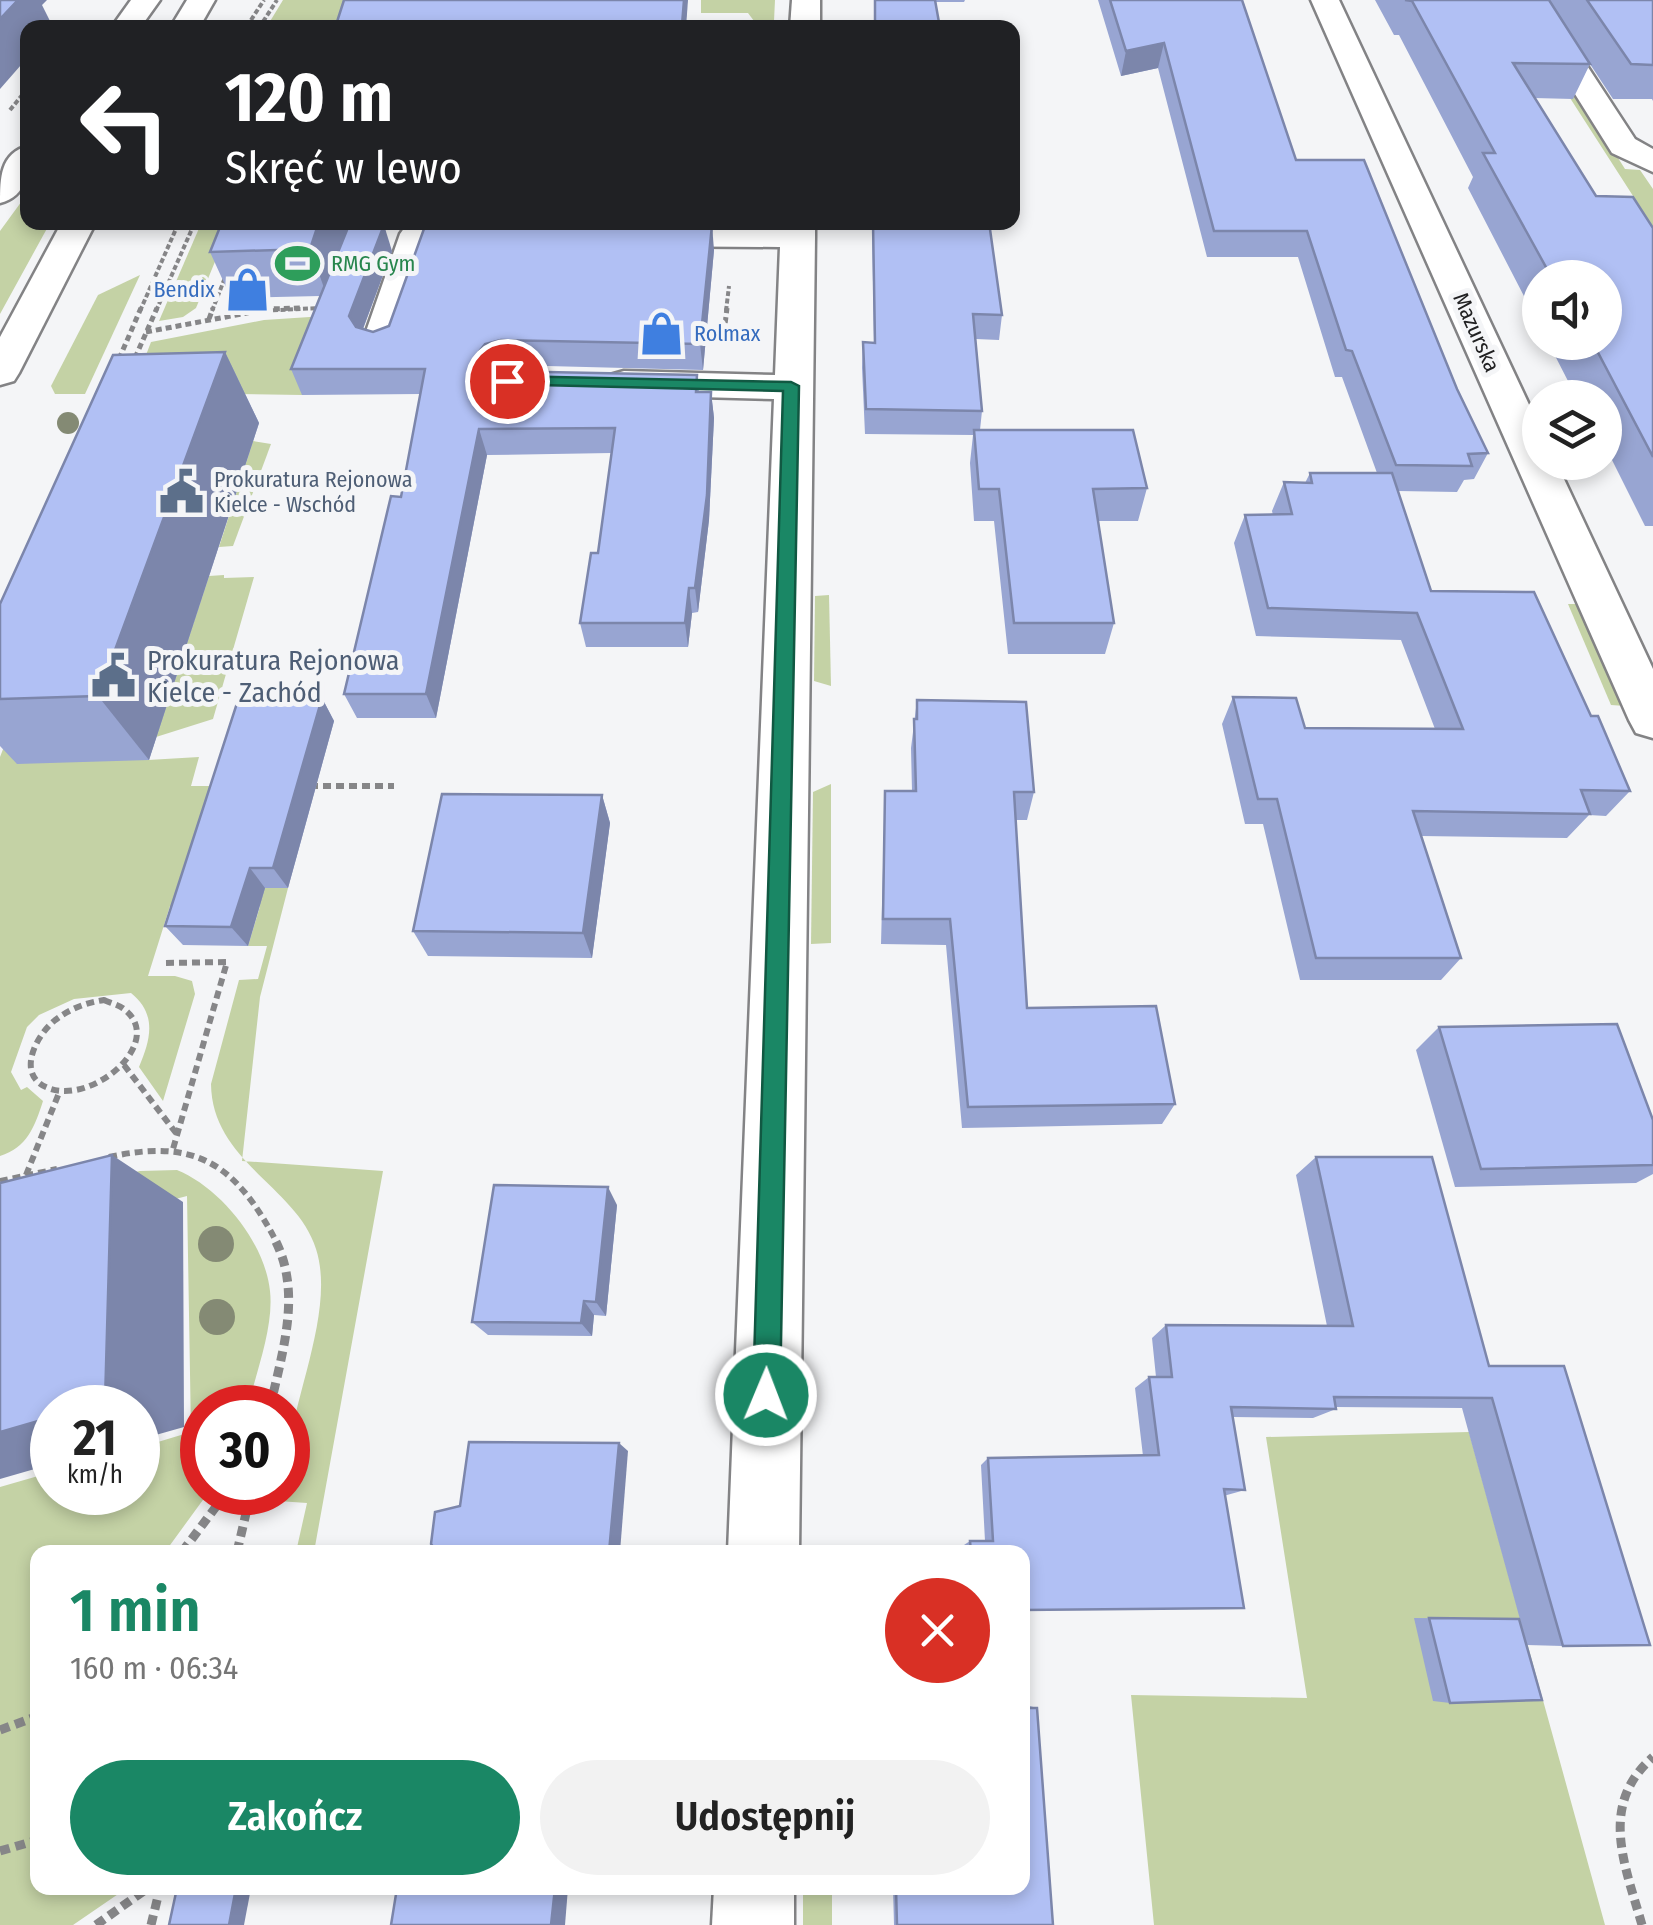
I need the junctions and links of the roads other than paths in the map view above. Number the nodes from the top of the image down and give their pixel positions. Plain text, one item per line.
1 (1325, 0) edge
2 (1530, 0) edge
3 (1653, 162) edge
4 (20, 166) edge
5 (0, 192) edge
6 (74, 230) edge
7 (798, 230) edge
8 (536, 235) edge
9 (614, 236) edge
10 (381, 343) edge
11 (0, 372) edge
12 (585, 382) edge
13 (791, 386) junction
14 (1653, 720) edge
15 (762, 1545) edge
16 (754, 1895) edge
17 (754, 1925) edge

1 - 14 street, Mazurska
2 - 3 street
4 - 5 street
6 - 11 street
7 - 9 street
7 - 13 street
8 - 10 street
12 - 13 street
13 - 15 street
16 - 17 street

